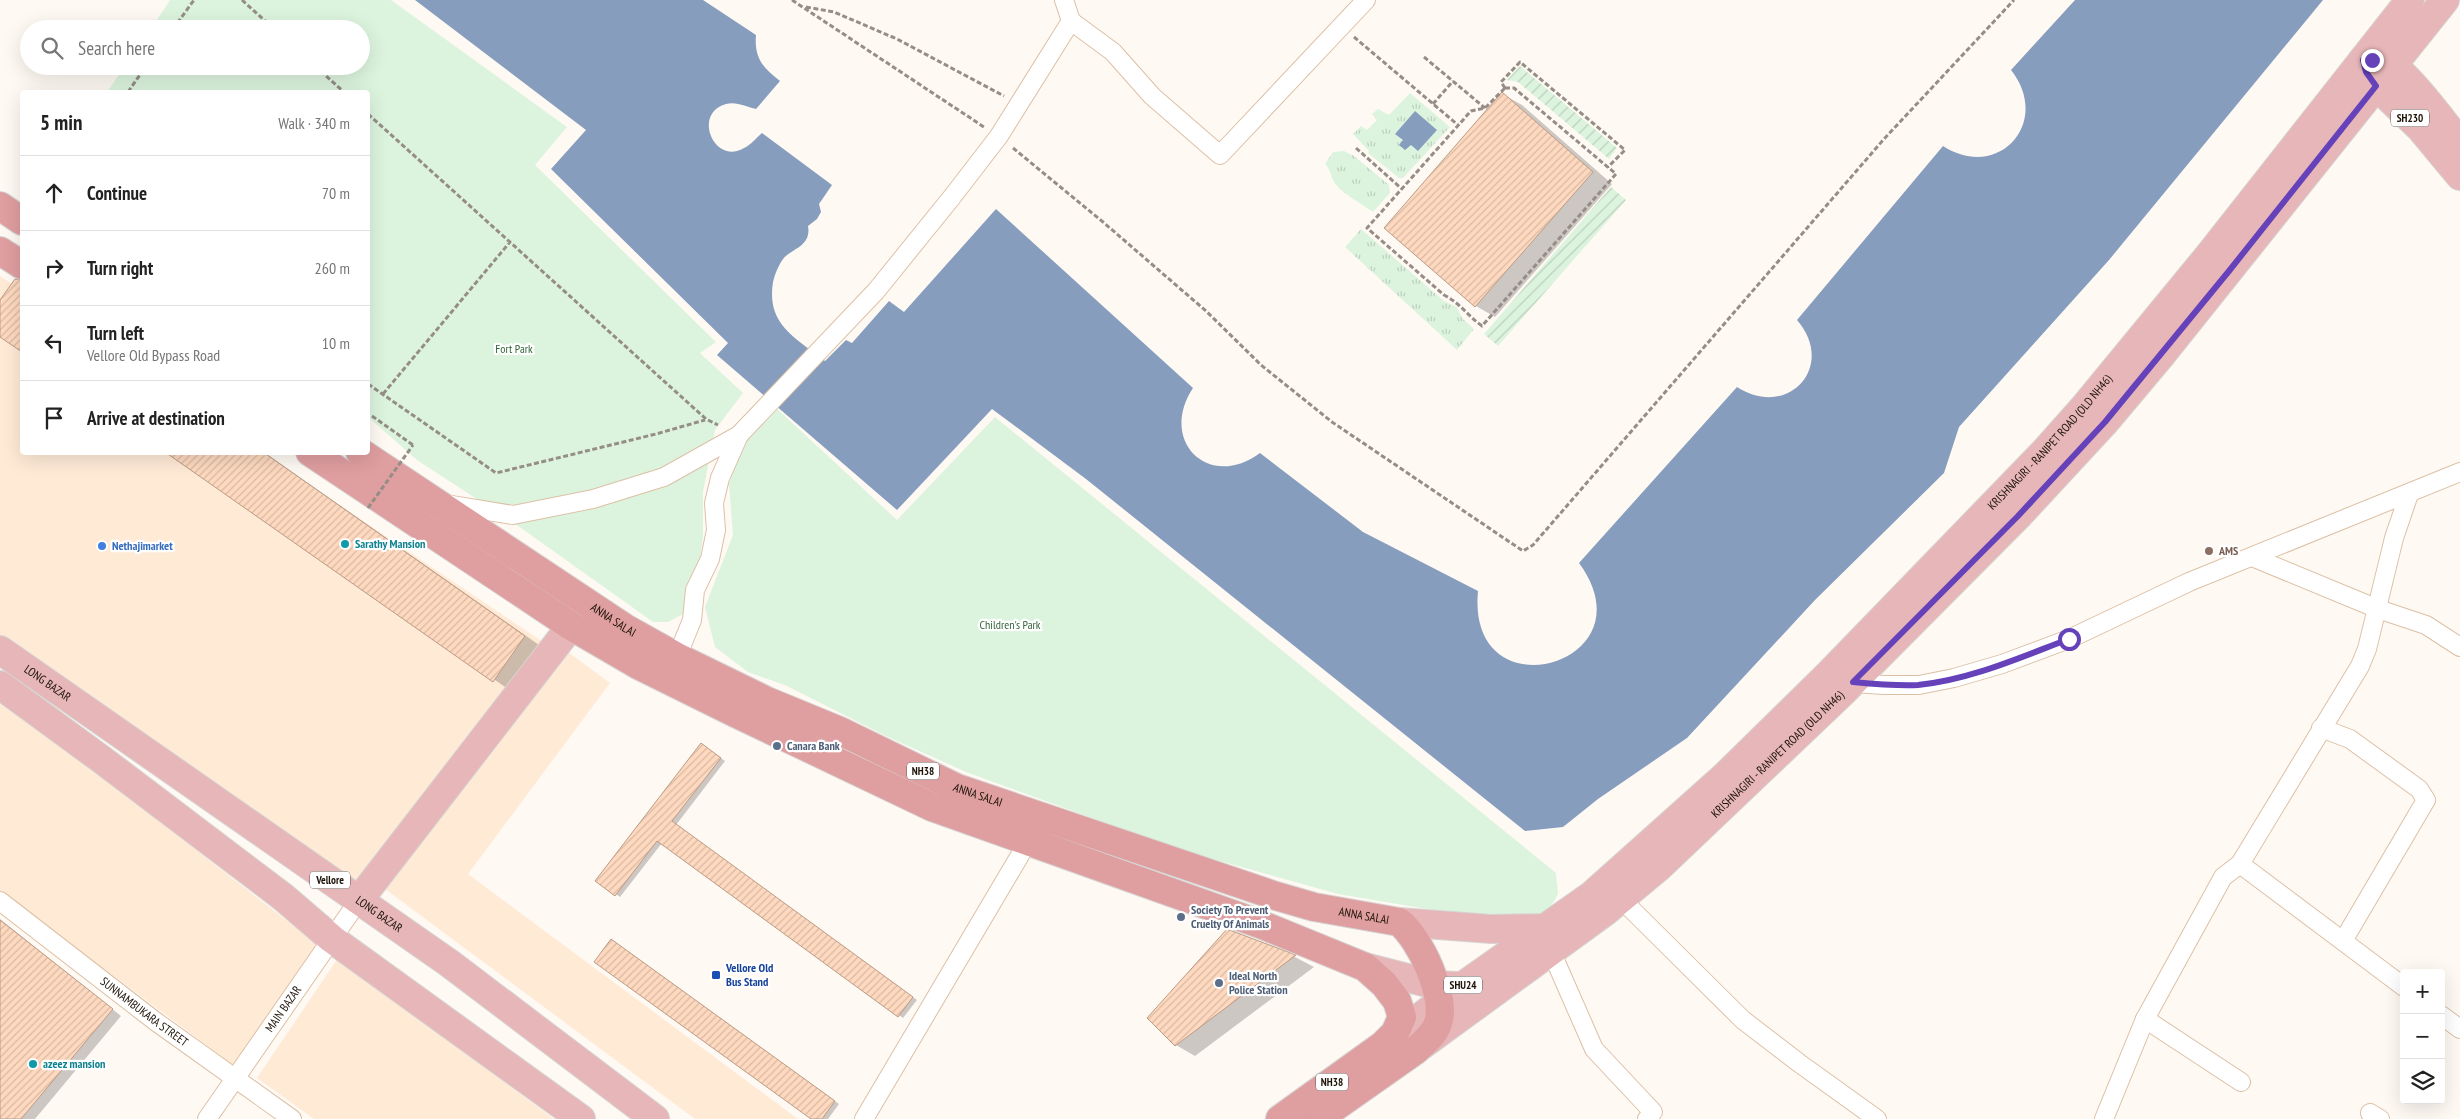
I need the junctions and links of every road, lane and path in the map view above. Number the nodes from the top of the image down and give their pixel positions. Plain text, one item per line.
1 (194, 0) edge
2 (242, 0) edge
3 (792, 0) edge
4 (1064, 0) edge
5 (1366, 0) edge
6 (2014, 0) edge
7 (2410, 0) edge
8 (2445, 0) edge
9 (802, 7) junction
10 (180, 20) edge
11 (264, 20) edge
12 (1071, 21) junction
13 (1342, 27) junction
14 (1424, 57) dead end
15 (2363, 60) junction
16 (2392, 66) junction
17 (140, 75) edge
18 (325, 75) edge
19 (1453, 81) junction
20 (2376, 86) junction
21 (1505, 88) junction
22 (129, 90) edge
23 (342, 90) edge
24 (1433, 104) junction
25 (1017, 106) junction
26 (1485, 108) junction
27 (370, 118) edge
28 (1458, 125) junction
29 (999, 136) junction
30 (2460, 143) edge
31 (1356, 148) dead end
32 (1608, 167) junction
33 (2460, 176) edge
34 (1402, 188) junction
35 (0, 206) edge
36 (20, 220) edge
37 (510, 242) junction
38 (0, 251) edge
39 (20, 264) edge
40 (370, 385) edge
41 (383, 394) junction
42 (372, 416) dead end
43 (739, 435) junction
44 (314, 455) edge
45 (364, 455) edge
46 (2460, 472) edge
47 (2409, 494) junction
48 (432, 502) junction
49 (368, 508) dead end
50 (2252, 557) junction
51 (2378, 609) junction
52 (571, 626) junction
53 (2460, 647) edge
54 (0, 650) edge
55 (677, 657) junction
56 (1853, 682) junction
57 (0, 685) edge
58 (2321, 728) junction
59 (1029, 840) junction
60 (2240, 864) junction
61 (1621, 899) junction
62 (359, 900) junction
63 (0, 901) edge
64 (1399, 922) junction
65 (332, 939) junction
66 (1548, 939) junction
67 (2343, 941) junction
68 (1365, 967) junction
69 (2400, 984) edge
70 (1437, 993) junction
71 (2445, 1018) edge
72 (2146, 1019) junction
73 (2460, 1029) edge
74 (1383, 1045) junction
75 (1416, 1050) junction
76 (236, 1078) junction
77 (2241, 1082) dead end
78 (207, 1119) edge
79 (292, 1119) edge
80 (581, 1119) edge
81 (655, 1119) edge
82 (864, 1119) edge
83 (1280, 1119) edge
84 (1318, 1119) edge
85 (1648, 1119) edge
86 (1877, 1119) edge
87 (2104, 1119) edge

1 - 10 path
2 - 11 path
3 - 9 path
4 - 12 street
5 - 13 street
6 - 29 path
7 - 15 main road, KRISHNAGIRI - RANIPET ROAD (OLD NH46) / SHU24
8 - 16 main road, KRISHNAGIRI - RANIPET ROAD (OLD NH46) / SHU24
9 - 25 path
9 - 29 path
12 - 13 street
12 - 25 street
13 - 24 path
14 - 19 path
15 - 16 main road
15 - 20 main road, SH230
15 - 66 main road, KRISHNAGIRI - RANIPET ROAD (OLD NH46) / SHU24
16 - 20 main road, KRISHNAGIRI - RANIPET ROAD (OLD NH46) / SHU24
16 - 30 main road, SH230
17 - 22 path
18 - 23 path
19 - 24 path
19 - 26 path
20 - 33 main road, SH230
20 - 56 main road, KRISHNAGIRI - RANIPET ROAD (OLD NH46) / SHU24
21 - 26 path
21 - 32 path
21 - 32 path
24 - 28 path
25 - 29 street
26 - 28 path
27 - 37 path
28 - 34 path
29 - 43 street
31 - 34 path
32 - 34 path
35 - 36 highway
37 - 41 path
37 - 41 path
38 - 39 highway
40 - 41 path
42 - 49 path, bridge
43 - 48 street
43 - 55 street
44 - 52 highway, ANNA SALAI / NH38
45 - 48 highway, ANNA SALAI / NH38
46 - 47 street
47 - 50 street
47 - 51 street
48 - 55 highway, ANNA SALAI / NH38
50 - 51 street
50 - 56 street
51 - 53 street
51 - 58 street
52 - 59 highway, ANNA SALAI / NH38
52 - 62 main road
54 - 62 main road, LONG BAZAR / Vellore
55 - 64 highway, ANNA SALAI / NH38
56 - 61 main road, KRISHNAGIRI - RANIPET ROAD (OLD NH46) / SHU24
57 - 65 main road
58 - 60 street
58 - 67 street
59 - 68 highway, ANNA SALAI / NH38
59 - 82 street
60 - 67 street
60 - 72 street
61 - 66 main road, KRISHNAGIRI - RANIPET ROAD (OLD NH46) / SHU24
61 - 86 street
62 - 65 street, MAIN BAZAR
62 - 81 main road, LONG BAZAR / Vellore
63 - 76 street, SUNNAMBUKARA STREET
64 - 66 main road
64 - 70 highway, ANNA SALAI / NH38
65 - 76 street, MAIN BAZAR
65 - 80 main road
66 - 70 main road
66 - 75 main road, KRISHNAGIRI - RANIPET ROAD (OLD NH46) / SHU24
66 - 85 street
67 - 69 street
68 - 70 main road
68 - 74 highway, ANNA SALAI / NH38
70 - 74 main road, SHU24
70 - 75 highway, ANNA SALAI / NH38
71 - 73 street
72 - 77 street
72 - 87 street
74 - 83 highway, NH38
75 - 84 highway, NH38
76 - 78 street, MAIN BAZAR
76 - 79 street, SUNNAMBUKARA STREET

